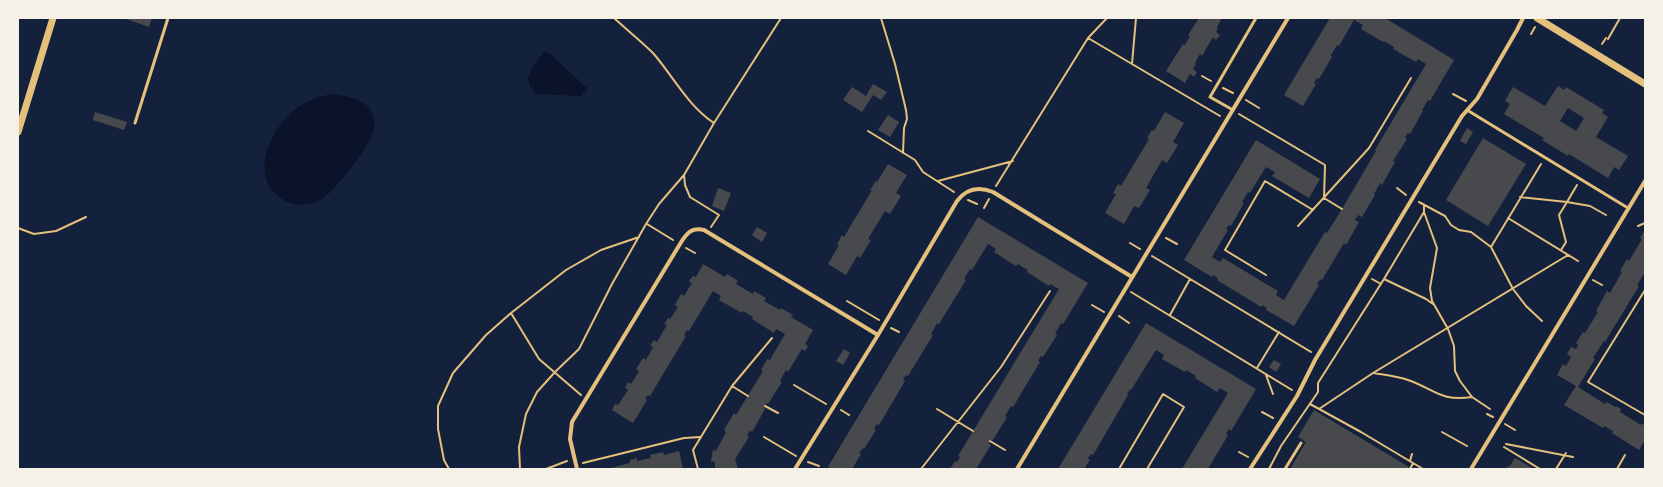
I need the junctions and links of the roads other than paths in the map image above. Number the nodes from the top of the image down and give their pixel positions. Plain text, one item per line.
1 (53, 18) edge
2 (168, 18) edge
3 (1256, 18) edge
4 (1288, 18) edge
5 (1523, 18) edge
6 (1537, 18) edge
7 (1645, 84) edge
8 (1232, 110) junction
9 (1467, 110) junction
10 (135, 123) dead end
11 (18, 132) edge
12 (1645, 181) edge
13 (1628, 208) junction
14 (1132, 277) junction
15 (878, 335) junction
16 (1301, 443) dead end
17 (576, 467) edge
18 (795, 469) edge
19 (1017, 469) edge
20 (1250, 469) edge
21 (1286, 469) edge
22 (1471, 469) edge

1 - 11 street
2 - 10 lane
3 - 8 lane
4 - 8 street
5 - 9 street
6 - 7 street
8 - 14 street
9 - 13 lane
9 - 20 street
12 - 13 street
13 - 22 street
14 - 15 street
14 - 19 street
15 - 17 street
15 - 18 street
16 - 21 lane

